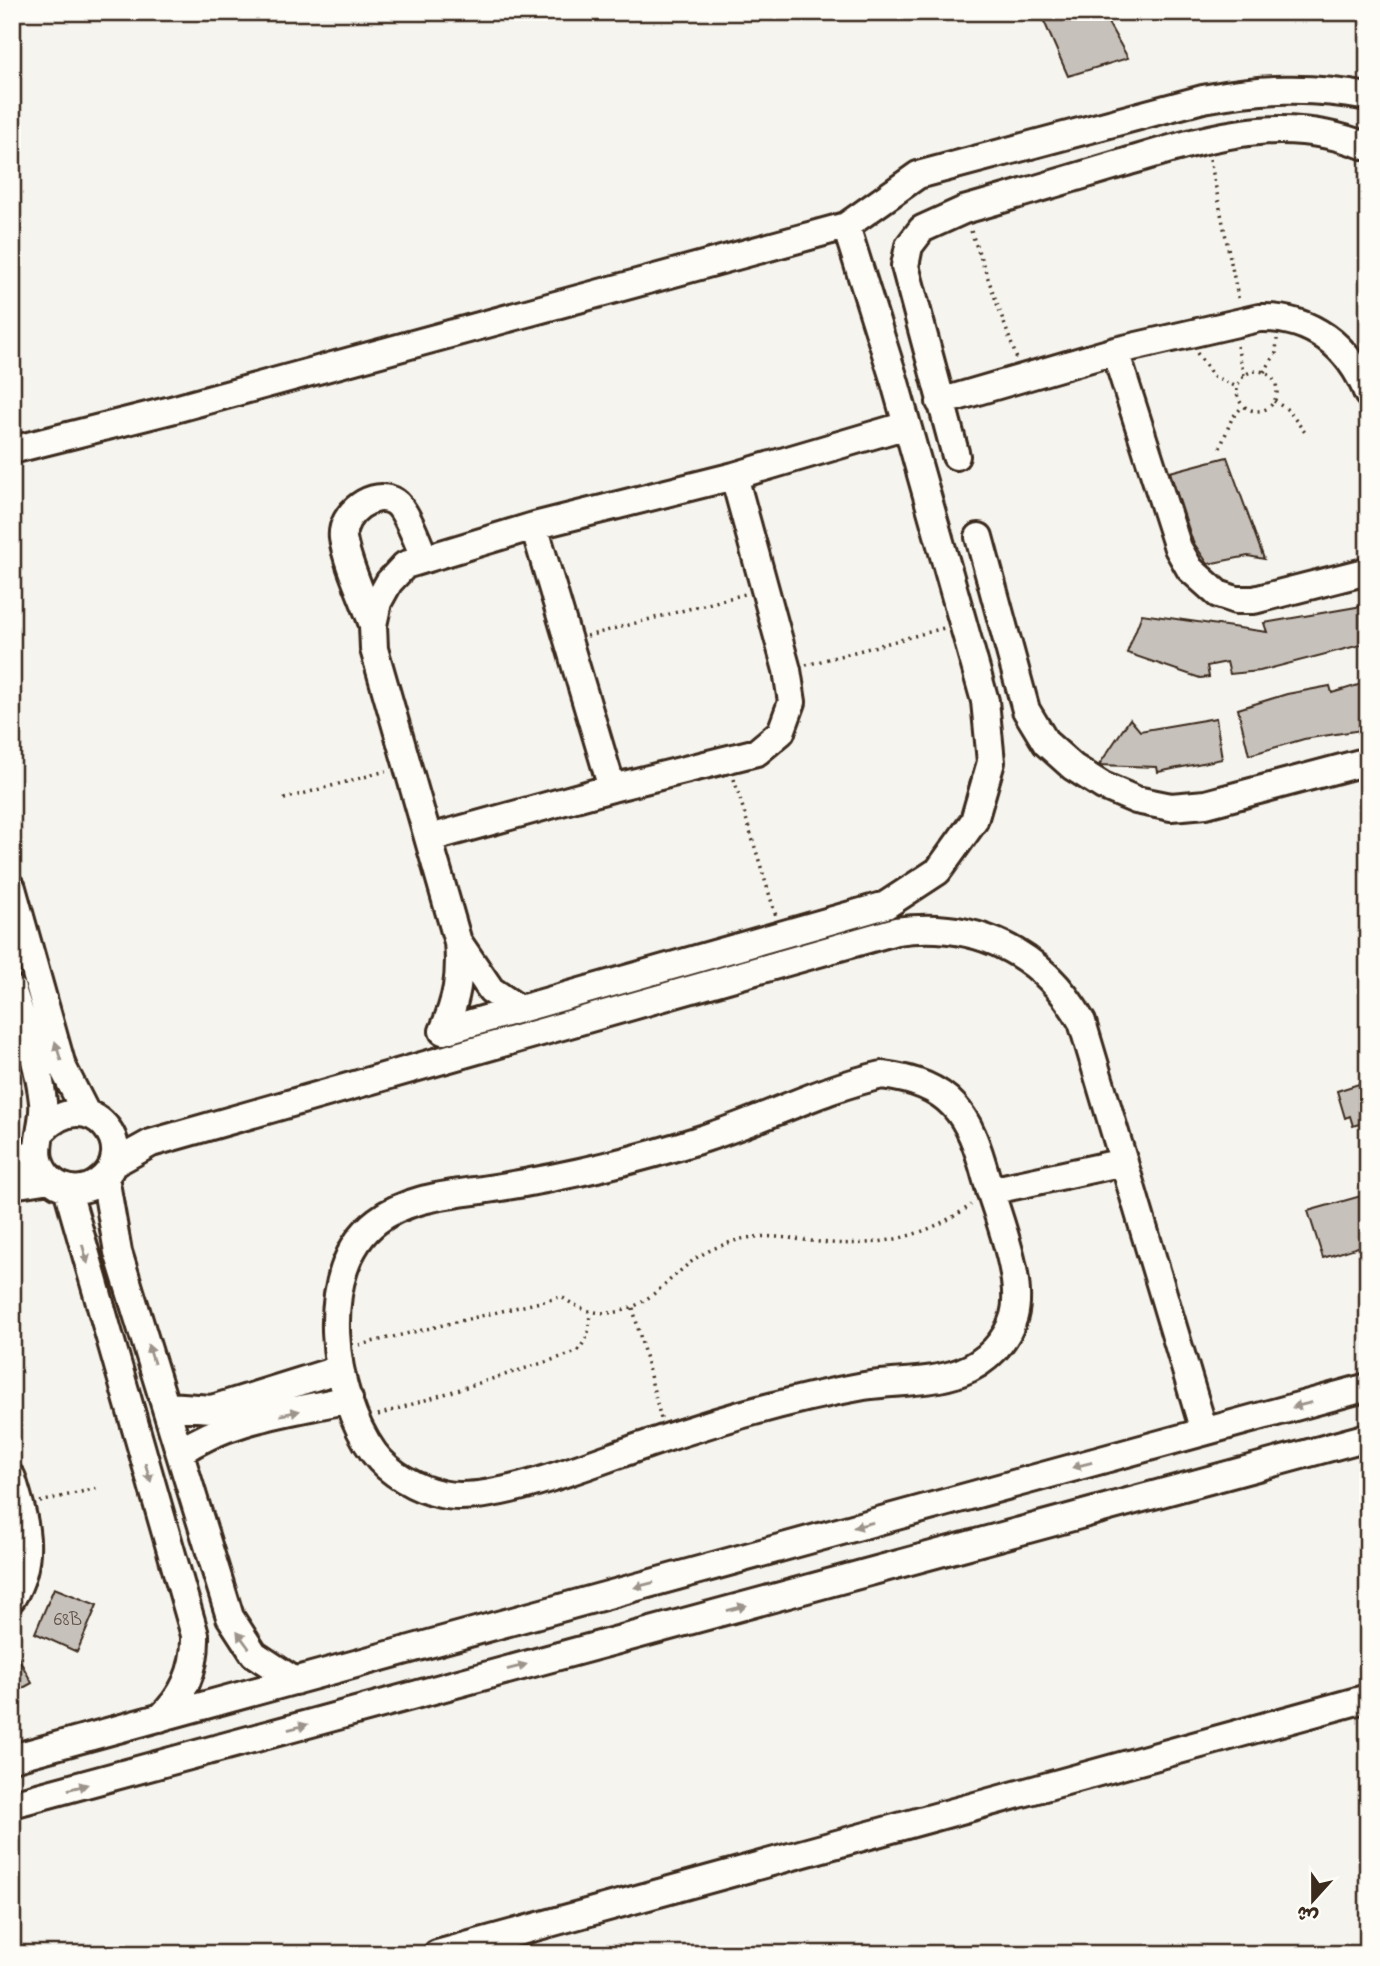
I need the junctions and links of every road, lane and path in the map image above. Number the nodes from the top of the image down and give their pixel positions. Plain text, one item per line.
1 (1363, 93) edge
2 (1206, 139) junction
3 (1368, 147) edge
4 (892, 194) junction
5 (964, 210) junction
6 (846, 226) junction
7 (922, 229) junction
8 (1275, 318) junction
9 (1238, 323) junction
10 (1185, 335) junction
11 (1115, 351) junction
12 (1264, 372) junction
13 (1244, 375) junction
14 (1024, 377) junction
15 (1237, 387) junction
16 (1368, 394) edge
17 (1275, 401) junction
18 (940, 402) junction
19 (1243, 406) junction
20 (907, 425) junction
21 (1307, 435) dead end
22 (1220, 448) dead end
23 (12, 450) edge
24 (956, 456) dead end
25 (734, 476) junction
26 (534, 526) junction
27 (979, 537) dead end
28 (425, 559) junction
29 (1368, 571) edge
30 (765, 589) junction
31 (963, 623) junction
32 (373, 625) junction
33 (568, 641) junction
34 (787, 670) junction
35 (729, 761) junction
36 (1368, 761) edge
37 (409, 765) junction
38 (612, 788) junction
39 (284, 799) dead end
40 (430, 838) junction
41 (12, 888) edge
42 (782, 934) junction
43 (458, 942) junction
44 (12, 989) edge
45 (519, 1009) junction
46 (86, 1113) junction
47 (40, 1141) junction
48 (1124, 1162) junction
49 (12, 1163) edge
50 (109, 1171) junction
51 (58, 1184) junction
52 (12, 1185) edge
53 (990, 1191) junction
54 (633, 1308) junction
55 (589, 1311) junction
56 (338, 1360) junction
57 (1368, 1387) edge
58 (168, 1406) junction
59 (352, 1411) junction
60 (1204, 1431) junction
61 (1368, 1437) edge
62 (665, 1438) junction
63 (180, 1452) junction
64 (12, 1478) edge
65 (102, 1487) dead end
66 (21, 1507) junction
67 (12, 1598) edge
68 (295, 1681) junction
69 (1368, 1698) edge
70 (160, 1718) junction
71 (12, 1758) edge
72 (12, 1804) edge
73 (438, 1954) edge

1 - 4 street
2 - 3 street
2 - 5 street
2 - 9 path
4 - 6 street
4 - 7 street
5 - 7 street
5 - 14 path
6 - 20 street
6 - 23 street
7 - 18 street
8 - 9 street
8 - 12 path
8 - 16 street
9 - 10 street
9 - 13 path
10 - 11 street
10 - 15 path
11 - 14 street
11 - 29 street
12 - 13 path
12 - 17 path
13 - 15 path
14 - 18 street
15 - 19 path
17 - 19 path
17 - 21 path
18 - 24 street
19 - 22 path
20 - 25 street
20 - 31 street
25 - 26 street
25 - 30 street
26 - 28 street
26 - 33 street
27 - 36 street
28 - 32 street
28 - 32 street
30 - 33 path
30 - 34 street
31 - 34 path
31 - 42 street
32 - 37 street
33 - 38 street
34 - 35 street
35 - 38 street
35 - 42 path
37 - 39 path
37 - 40 street
38 - 40 street
40 - 43 street
46 -> 41 street
42 - 45 street
43 - 45 street
43 - 45 street
44 - 47 street
46 - 47 street
46 - 50 street
47 - 49 street
47 - 51 street
48 - 50 street
48 - 53 street
48 - 60 street
50 - 51 street
58 -> 50 street
51 - 52 street
51 -> 70 street
53 - 54 path
53 - 56 street
53 - 62 street
54 - 55 path
54 - 62 path
55 - 56 path
55 - 59 path
56 - 58 street
56 - 59 street
57 -> 60 street
58 - 63 street
59 - 62 street
63 -> 59 street
60 -> 68 street
72 -> 61 street
68 -> 63 street
64 - 66 street
65 - 66 path
66 - 67 street
68 - 70 street
69 - 73 street
70 - 71 street

